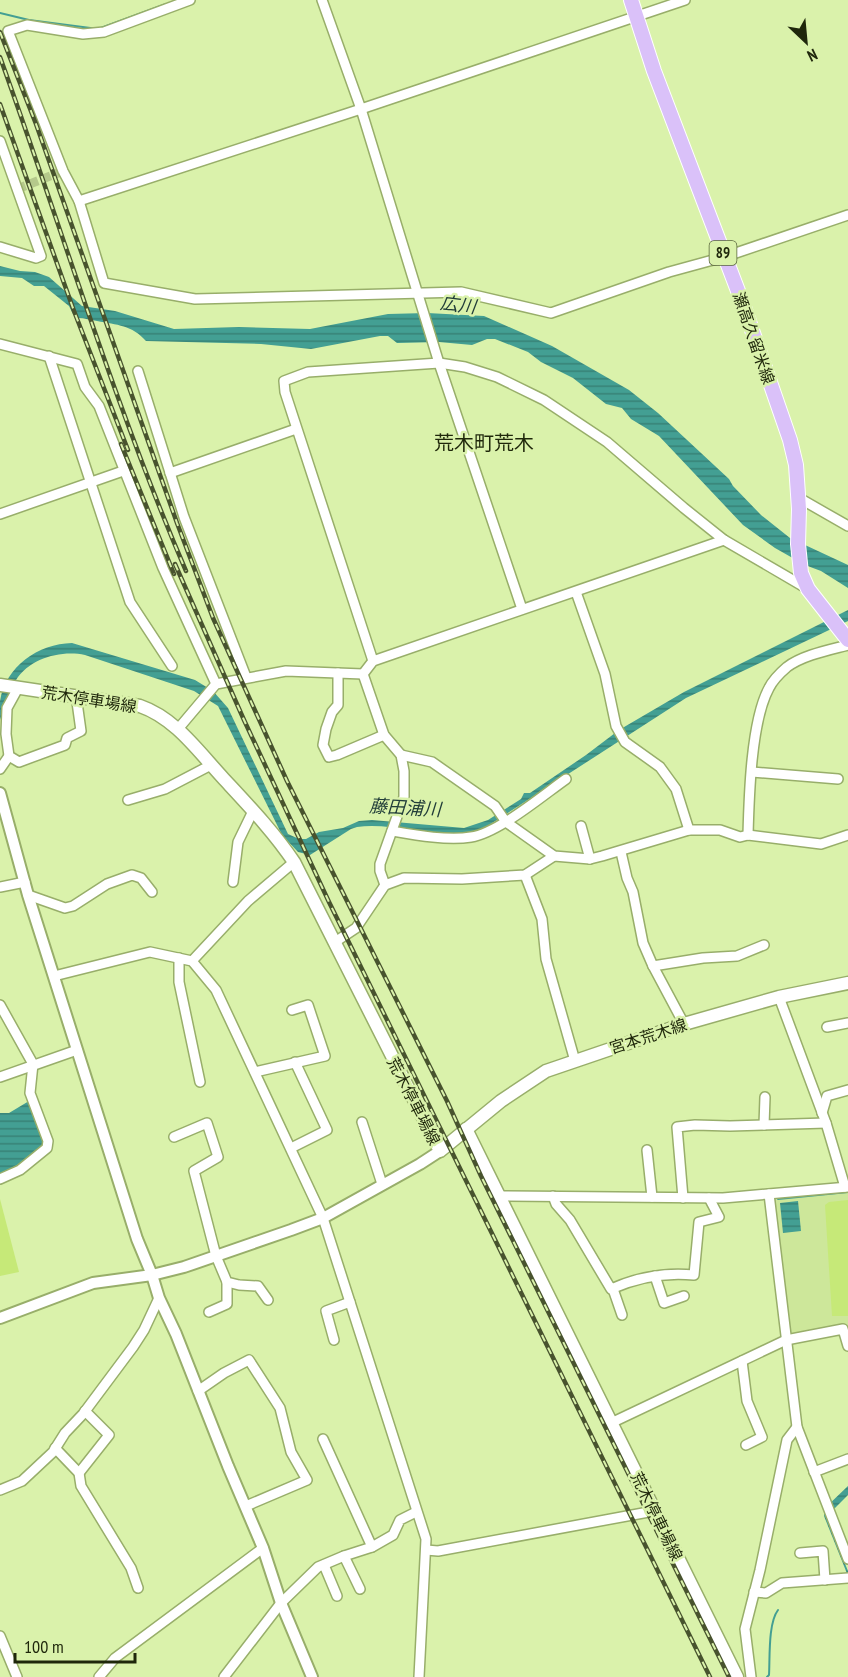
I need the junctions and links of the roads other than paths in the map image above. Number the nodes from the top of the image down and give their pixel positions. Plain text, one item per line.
1 (190, 0) edge
2 (322, 0) edge
3 (631, 0) edge
4 (685, 0) edge
5 (635, 17) junction
6 (362, 110) junction
7 (0, 141) edge
8 (80, 201) junction
9 (848, 215) edge
10 (0, 247) edge
11 (724, 257) junction
12 (419, 296) junction
13 (0, 344) edge
14 (49, 356) junction
15 (439, 359) junction
16 (138, 371) dead end
17 (296, 429) junction
18 (123, 471) junction
19 (170, 472) junction
20 (91, 483) junction
21 (799, 504) junction
22 (0, 513) edge
23 (848, 526) edge
24 (724, 540) junction
25 (808, 589) junction
26 (576, 592) junction
27 (522, 609) junction
28 (848, 640) edge
29 (848, 645) edge
30 (373, 661) junction
31 (172, 666) dead end
32 (338, 673) junction
33 (363, 674) junction
34 (246, 677) junction
35 (216, 684) junction
36 (0, 685) edge
37 (18, 688) junction
38 (76, 695) junction
39 (178, 729) junction
40 (384, 735) junction
41 (401, 755) junction
42 (9, 756) junction
43 (211, 765) junction
44 (0, 769) edge
45 (752, 772) junction
46 (566, 779) dead end
47 (838, 780) dead end
48 (0, 793) edge
49 (128, 800) dead end
50 (253, 811) junction
51 (506, 822) junction
52 (581, 826) dead end
53 (688, 830) junction
54 (392, 831) junction
55 (748, 835) junction
56 (848, 835) edge
57 (621, 852) junction
58 (554, 856) junction
59 (590, 859) junction
60 (294, 862) junction
61 (525, 875) junction
62 (25, 882) junction
63 (233, 882) dead end
64 (385, 885) junction
65 (0, 886) edge
66 (152, 892) dead end
67 (28, 895) junction
68 (335, 942) junction
69 (764, 945) dead end
70 (179, 958) junction
71 (192, 961) junction
72 (653, 966) junction
73 (54, 976) junction
74 (848, 983) edge
75 (780, 997) junction
76 (0, 1005) edge
77 (292, 1010) dead end
78 (848, 1023) edge
79 (684, 1024) junction
80 (827, 1026) dead end
81 (77, 1050) junction
82 (575, 1060) junction
83 (295, 1062) junction
84 (33, 1064) junction
85 (255, 1072) junction
86 (0, 1077) edge
87 (200, 1082) dead end
88 (848, 1090) edge
89 (765, 1097) dead end
90 (824, 1118) junction
91 (362, 1122) dead end
92 (764, 1125) junction
93 (466, 1129) junction
94 (174, 1137) dead end
95 (291, 1148) junction
96 (648, 1150) dead end
97 (440, 1151) junction
98 (0, 1179) edge
99 (382, 1184) junction
100 (846, 1187) edge
101 (769, 1194) junction
102 (498, 1196) junction
103 (553, 1196) junction
104 (652, 1197) junction
105 (683, 1198) junction
106 (709, 1198) junction
107 (323, 1218) junction
108 (216, 1256) junction
109 (152, 1275) junction
110 (655, 1276) junction
111 (227, 1282) junction
112 (613, 1289) junction
113 (684, 1296) dead end
114 (159, 1298) junction
115 (268, 1300) dead end
116 (350, 1302) junction
117 (209, 1312) dead end
118 (622, 1315) dead end
119 (0, 1318) edge
120 (786, 1340) junction
121 (334, 1341) dead end
122 (848, 1346) edge
123 (742, 1361) junction
124 (198, 1391) junction
125 (85, 1411) junction
126 (610, 1423) junction
127 (797, 1427) junction
128 (323, 1439) dead end
129 (746, 1445) dead end
130 (56, 1448) junction
131 (848, 1459) edge
132 (814, 1472) junction
133 (79, 1473) junction
134 (0, 1490) edge
135 (246, 1506) junction
136 (654, 1511) junction
137 (417, 1512) junction
138 (372, 1547) junction
139 (264, 1548) junction
140 (426, 1550) junction
141 (800, 1553) dead end
142 (344, 1556) junction
143 (848, 1559) edge
144 (324, 1565) junction
145 (848, 1578) edge
146 (825, 1580) junction
147 (138, 1588) dead end
148 (360, 1589) dead end
149 (754, 1592) junction
150 (337, 1596) dead end
151 (280, 1603) junction
152 (0, 1636) edge
153 (17, 1677) edge
154 (99, 1677) edge
155 (224, 1677) edge
156 (312, 1677) edge
157 (419, 1677) edge
158 (737, 1677) edge
159 (751, 1677) edge

1 - 8 street
2 - 6 street
3 - 5 main road, 瀬高久留米線 / 89
4 - 5 street
5 - 6 street
5 - 11 main road, 瀬高久留米線 / 89
6 - 8 street
6 - 12 street
7 - 10 street
8 - 12 street
9 - 11 street
11 - 12 street
11 - 21 main road, 瀬高久留米線 / 89
12 - 15 street
13 - 14 street
14 - 18 street
14 - 20 street
15 - 17 street
15 - 24 street
15 - 27 street
16 - 19 street
17 - 19 street
17 - 30 street
18 - 20 street
18 - 35 street
19 - 34 street
20 - 22 street
20 - 31 street
21 - 23 street
21 - 25 main road, 瀬高久留米線 / 89
24 - 25 street
24 - 26 street
25 - 28 main road, 瀬高久留米線 / 89
26 - 27 street
26 - 53 street
27 - 30 street
29 - 45 street
30 - 33 street
32 - 33 street
32 - 34 street
32 - 40 street
33 - 40 street
34 - 35 street
35 - 39 street
36 - 37 main road, 荒木停車場線
37 - 38 main road, 荒木停車場線
37 - 42 street
38 - 39 main road, 荒木停車場線
38 - 42 street
39 - 43 main road, 荒木停車場線
40 - 41 street
41 - 51 street
41 - 54 street
42 - 44 street
43 - 49 street
43 - 50 main road, 荒木停車場線
45 - 47 street
45 - 55 street
46 - 51 street
48 - 62 street
50 - 60 main road, 荒木停車場線
50 - 63 street
51 - 54 street
51 - 58 street
52 - 59 street
53 - 55 street
53 - 57 street
54 - 64 street
55 - 56 street
57 - 59 street
57 - 72 street
58 - 59 street
58 - 61 street
60 - 68 main road, 荒木停車場線
60 - 71 street
61 - 64 street
61 - 82 street
62 - 65 street
62 - 67 street
64 - 68 street
66 - 67 street
67 - 73 street
68 - 97 main road, 荒木停車場線
69 - 72 street
70 - 71 street
70 - 73 street
70 - 87 street
71 - 85 street
72 - 79 street
73 - 81 street
74 - 75 main road, 宮本荒木線
75 - 79 main road, 宮本荒木線
75 - 90 street
76 - 84 street
77 - 83 street
78 - 80 street
79 - 82 main road, 宮本荒木線
81 - 84 street
81 - 109 street
82 - 93 main road, 宮本荒木線
83 - 85 street
83 - 95 street
84 - 86 street
84 - 98 street
85 - 95 street
88 - 90 street
89 - 92 street
90 - 92 street
90 - 100 street
91 - 99 street
92 - 105 street
93 - 97 main road, 荒木停車場線
93 - 102 main road, 荒木停車場線
94 - 108 street
95 - 107 street
96 - 104 street
97 - 99 street
99 - 107 street
100 - 101 street
101 - 106 street
101 - 120 street
102 - 103 street
102 - 126 main road, 荒木停車場線
103 - 104 street
103 - 112 street
104 - 105 street
105 - 106 street
106 - 110 street
107 - 108 street
107 - 116 street
108 - 109 street
108 - 111 street
109 - 114 street
109 - 119 street
110 - 112 street
110 - 113 street
111 - 115 street
111 - 117 street
112 - 118 street
114 - 124 street
114 - 125 street
116 - 121 street
116 - 137 street
120 - 122 street
120 - 123 street
120 - 127 street
123 - 126 street
123 - 129 street
124 - 135 street
124 - 135 street
125 - 130 street
125 - 133 street
126 - 136 main road, 荒木停車場線
127 - 132 street
127 - 149 street
128 - 138 street
130 - 133 street
130 - 134 street
131 - 132 street
132 - 143 street
133 - 147 street
135 - 139 street
136 - 140 street
136 - 158 main road, 荒木停車場線
137 - 138 street
137 - 140 street
138 - 142 street
139 - 151 street
139 - 154 street
140 - 157 street
141 - 146 street
142 - 144 street
142 - 148 street
144 - 150 street
144 - 151 street
145 - 146 street
146 - 149 street
149 - 159 street
151 - 155 street
151 - 156 street
152 - 153 street

